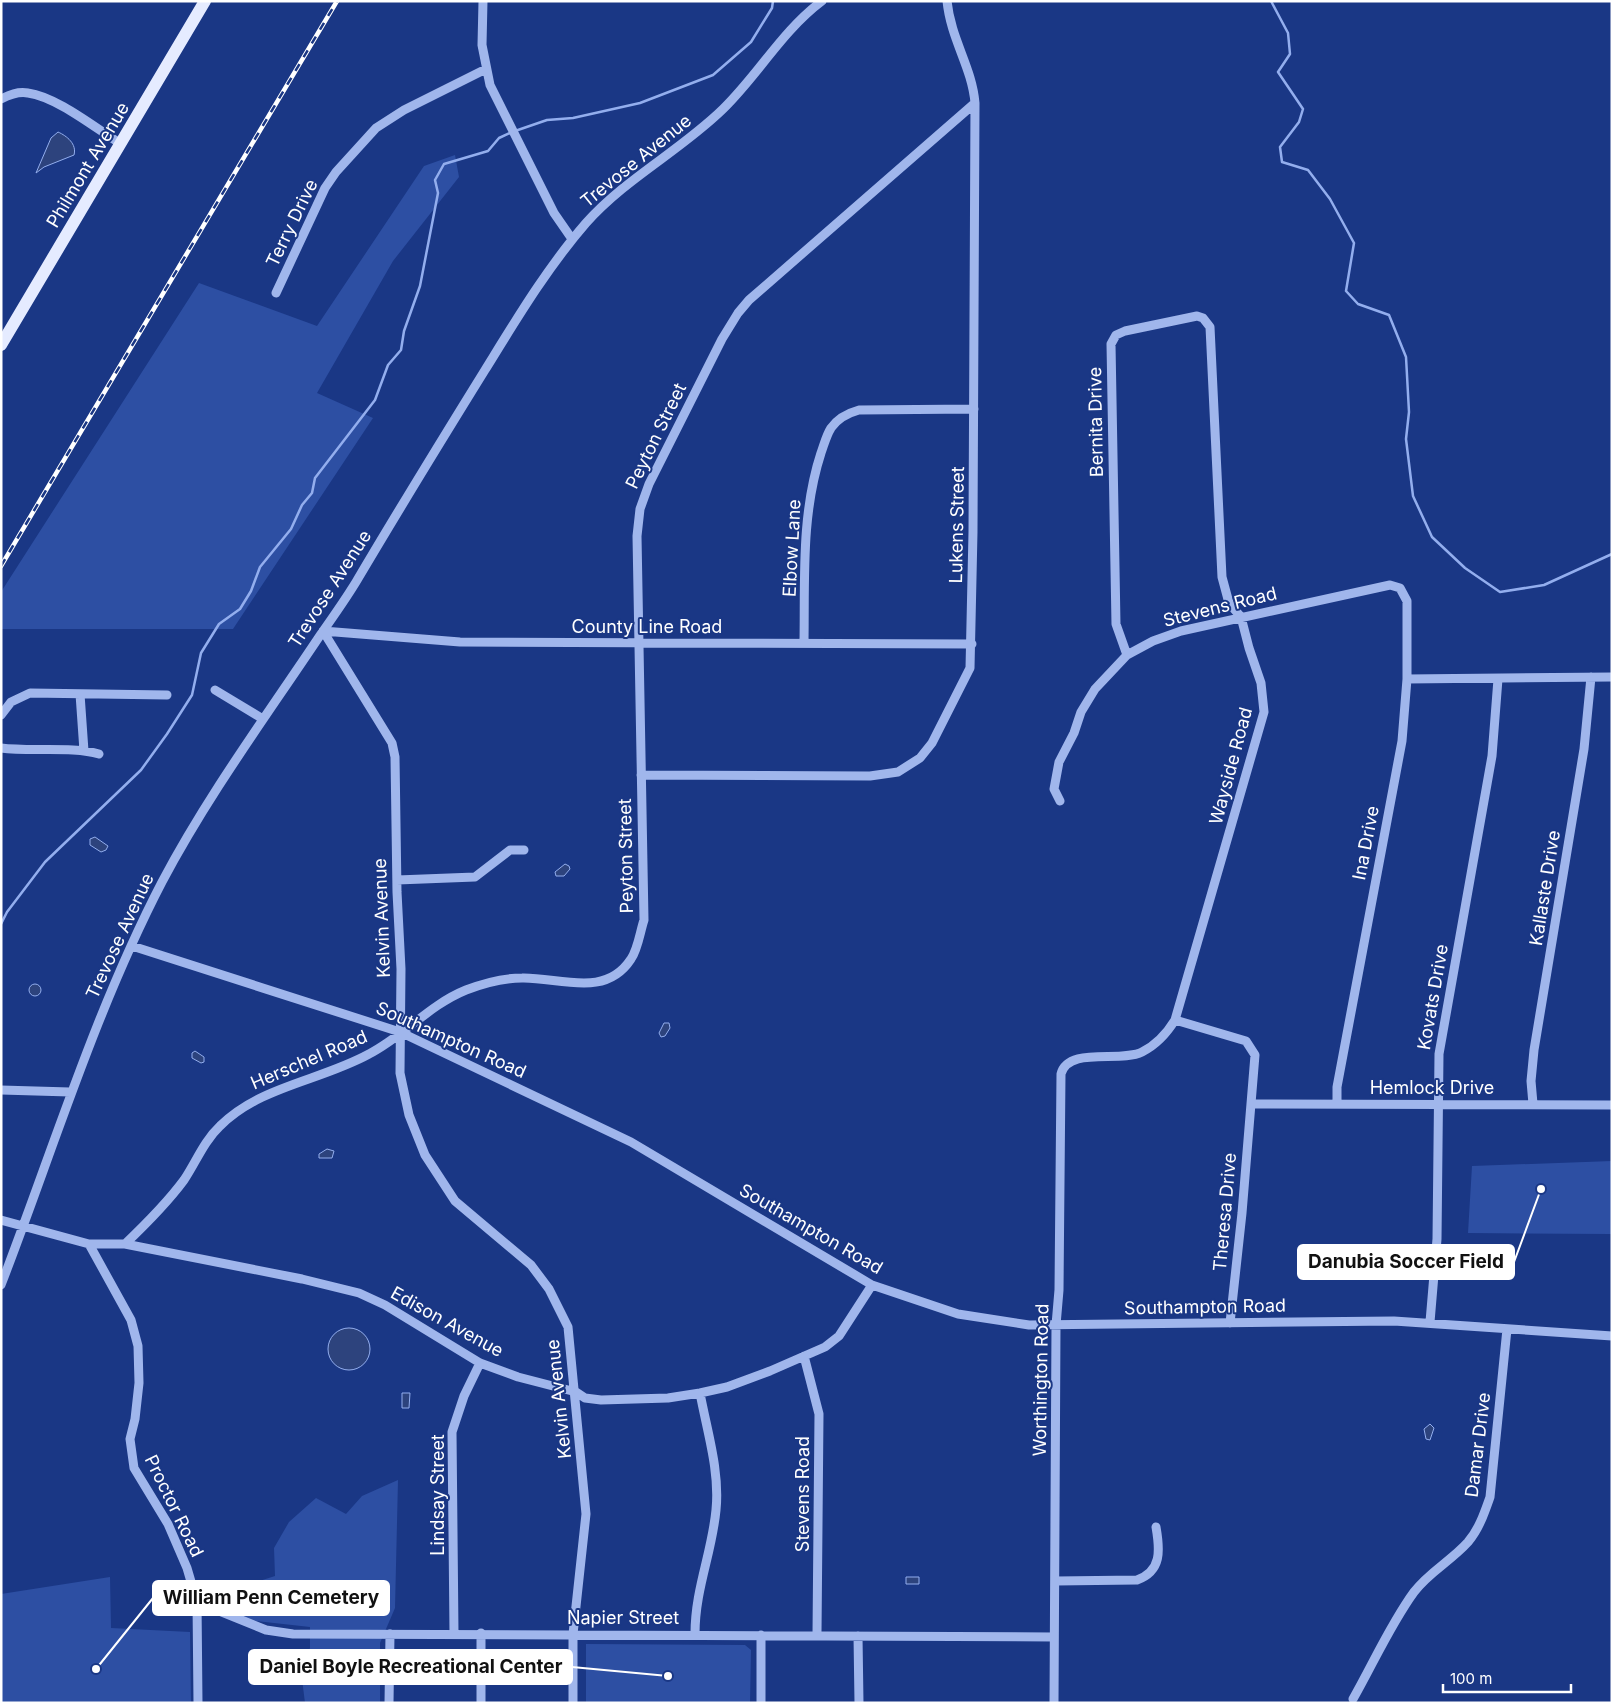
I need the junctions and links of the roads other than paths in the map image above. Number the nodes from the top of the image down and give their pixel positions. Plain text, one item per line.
1 (205, 1) edge
2 (483, 1) edge
3 (822, 1) edge
4 (947, 1) edge
5 (486, 69) junction
6 (1, 99) edge
7 (975, 103) junction
8 (121, 144) junction
9 (572, 239) junction
10 (276, 293) dead end
11 (1, 345) edge
12 (1212, 373) joint
13 (974, 409) junction
14 (1401, 589) joint
15 (1241, 617) junction
16 (323, 631) junction
17 (804, 642) junction
18 (639, 643) junction
19 (972, 644) junction
20 (1127, 655) junction
21 (1591, 677) junction
22 (1612, 677) edge
23 (1407, 679) junction
24 (1498, 679) junction
25 (216, 690) dead end
26 (80, 694) junction
27 (167, 695) dead end
28 (1, 715) edge
29 (263, 719) junction
30 (1, 748) edge
31 (84, 751) junction
32 (99, 754) dead end
33 (641, 775) junction
34 (1060, 801) dead end
35 (524, 850) dead end
36 (396, 880) junction
37 (132, 946) junction
38 (610, 977) joint
39 (1176, 1020) junction
40 (400, 1032) junction
41 (1, 1090) edge
42 (70, 1092) junction
43 (1337, 1103) junction
44 (1252, 1104) junction
45 (1533, 1104) junction
46 (1438, 1105) junction
47 (1612, 1105) edge
48 (1, 1220) edge
49 (24, 1226) junction
50 (89, 1244) junction
51 (125, 1244) junction
52 (1, 1285) edge
53 (872, 1285) junction
54 (1430, 1322) junction
55 (1230, 1323) junction
56 (1056, 1325) junction
57 (1507, 1329) junction
58 (1612, 1336) edge
59 (804, 1356) junction
60 (480, 1363) junction
61 (576, 1392) junction
62 (700, 1393) junction
63 (1156, 1527) dead end
64 (1056, 1580) junction
65 (196, 1602) junction
66 (454, 1633) junction
67 (481, 1633) junction
68 (390, 1634) junction
69 (573, 1634) junction
70 (695, 1634) junction
71 (817, 1634) junction
72 (761, 1635) junction
73 (858, 1636) junction
74 (1054, 1637) junction
75 (1353, 1699) dead end
76 (198, 1703) edge
77 (389, 1703) edge
78 (481, 1703) edge
79 (573, 1703) edge
80 (761, 1703) edge
81 (859, 1703) edge
82 (1054, 1703) edge

1 - 8 main road, Philmont Avenue
2 - 5 street
3 - 9 street, Trevose Avenue
4 - 7 street, Lukens Street
5 - 9 street
5 - 10 street, Terry Drive
6 - 8 street
7 - 13 street, Lukens Street
7 - 18 street, Peyton Street
8 - 11 main road, Philmont Avenue
9 - 16 street, Trevose Avenue
12 - 15 street, Wayside Road
12 - 20 street, Bernita Drive
13 - 17 street, Elbow Lane
13 - 19 street, Lukens Street
14 - 15 street, Stevens Road
14 - 23 street, Ina Drive
15 - 20 street, Stevens Road
15 - 39 street, Wayside Road
16 - 18 street, County Line Road
16 - 29 street, Trevose Avenue
16 - 36 street, Kelvin Avenue
17 - 18 street, County Line Road
17 - 19 street, County Line Road
18 - 33 street, Peyton Street
19 - 33 street, Lukens Street
20 - 34 street, Stevens Road
21 - 22 street
21 - 24 street
21 - 45 street, Kallaste Drive
23 - 24 street
23 - 43 street, Ina Drive
24 - 46 street, Kovats Drive
25 - 29 street
26 - 27 street
26 - 28 street
26 - 31 street
29 - 37 street, Trevose Avenue
30 - 31 street
31 - 32 street
33 - 38 street, Peyton Street
35 - 36 street
36 - 40 street, Kelvin Avenue
37 - 40 street, Southampton Road
37 - 42 street, Trevose Avenue
38 - 40 street, Herschel Road
39 - 44 street
39 - 56 street, Worthington Road
40 - 51 street, Herschel Road
40 - 53 street, Southampton Road
40 - 61 street, Kelvin Avenue
41 - 42 street
42 - 49 street, Trevose Avenue
43 - 44 street, Hemlock Drive
43 - 46 street, Hemlock Drive
44 - 55 street, Theresa Drive
45 - 46 street, Hemlock Drive
45 - 47 street, Hemlock Drive
46 - 54 street, Kovats Drive
48 - 49 street, Edison Avenue
49 - 50 street, Edison Avenue
49 - 52 street, Trevose Avenue
50 - 51 street, Edison Avenue
50 - 65 street, Proctor Road
51 - 60 street, Edison Avenue
53 - 56 street, Southampton Road
53 - 59 street, Edison Avenue
54 - 55 street, Southampton Road
54 - 57 street, Southampton Road
55 - 56 street, Southampton Road
56 - 64 street, Worthington Road
57 - 58 street, Southampton Road
57 - 75 street, Damar Drive
59 - 62 street, Edison Avenue
59 - 71 street, Stevens Road
60 - 61 street, Edison Avenue
60 - 66 street, Lindsay Street
61 - 62 street, Edison Avenue
61 - 69 street, Kelvin Avenue
62 - 70 street
63 - 64 street
64 - 74 street, Worthington Road
65 - 68 street, Napier Street
65 - 76 street, Proctor Road
66 - 67 street, Napier Street
66 - 68 street, Napier Street
67 - 69 street, Napier Street
67 - 78 street
68 - 77 street
69 - 70 street, Napier Street
69 - 79 street, Kelvin Avenue
70 - 72 street, Napier Street
71 - 72 street, Napier Street
71 - 73 street, Napier Street
72 - 80 street
73 - 74 street, Napier Street
73 - 81 street
74 - 82 street, Worthington Road

